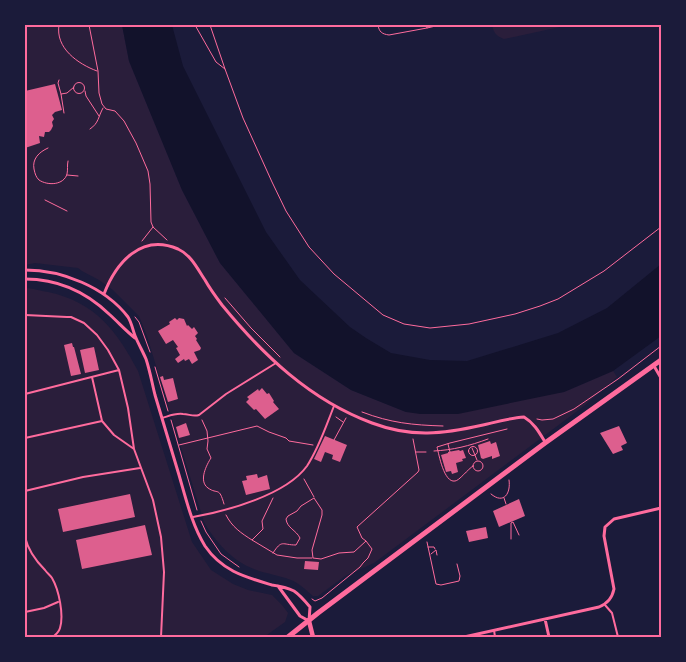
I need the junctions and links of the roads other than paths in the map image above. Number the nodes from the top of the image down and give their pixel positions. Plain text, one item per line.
1 (25, 270) edge
2 (25, 279) edge
3 (104, 294) junction
4 (25, 315) edge
5 (136, 338) junction
6 (661, 360) edge
7 (276, 363) junction
8 (654, 366) junction
9 (119, 370) junction
10 (92, 377) junction
11 (661, 378) edge
12 (25, 394) edge
13 (334, 406) junction
14 (162, 418) junction
15 (102, 421) junction
16 (25, 438) edge
17 (545, 443) junction
18 (134, 449) junction
19 (141, 468) junction
20 (25, 491) edge
21 (661, 508) edge
22 (192, 518) junction
23 (25, 537) edge
24 (26, 542) edge
25 (278, 586) junction
26 (59, 601) junction
27 (605, 605) junction
28 (25, 612) edge
29 (545, 619) junction
30 (309, 621) junction
31 (494, 630) junction
32 (618, 636) edge
33 (53, 637) edge
34 (161, 637) edge
35 (288, 637) edge
36 (314, 637) edge
37 (464, 637) edge
38 (495, 637) edge
39 (549, 637) edge
40 (614, 637) edge

1 - 3 street
2 - 5 street
3 - 5 street
3 - 7 street
4 - 9 lane
5 - 14 street
6 - 8 main road
7 - 13 street
7 - 14 lane
8 - 11 street
8 - 17 main road
9 - 10 lane
9 - 18 lane
10 - 12 lane
10 - 15 lane
13 - 17 street
13 - 22 lane
14 - 22 street
15 - 16 lane
15 - 18 lane
17 - 30 main road
18 - 19 lane
19 - 20 lane
19 - 34 lane
21 - 27 street
22 - 25 street
23 - 24 lane
24 - 26 lane
25 - 30 street
25 - 30 street
26 - 28 lane
26 - 33 lane
27 - 29 street
27 - 32 lane
29 - 31 street
29 - 39 street
30 - 35 main road
30 - 36 street
31 - 37 street
31 - 38 lane
32 - 40 lane

